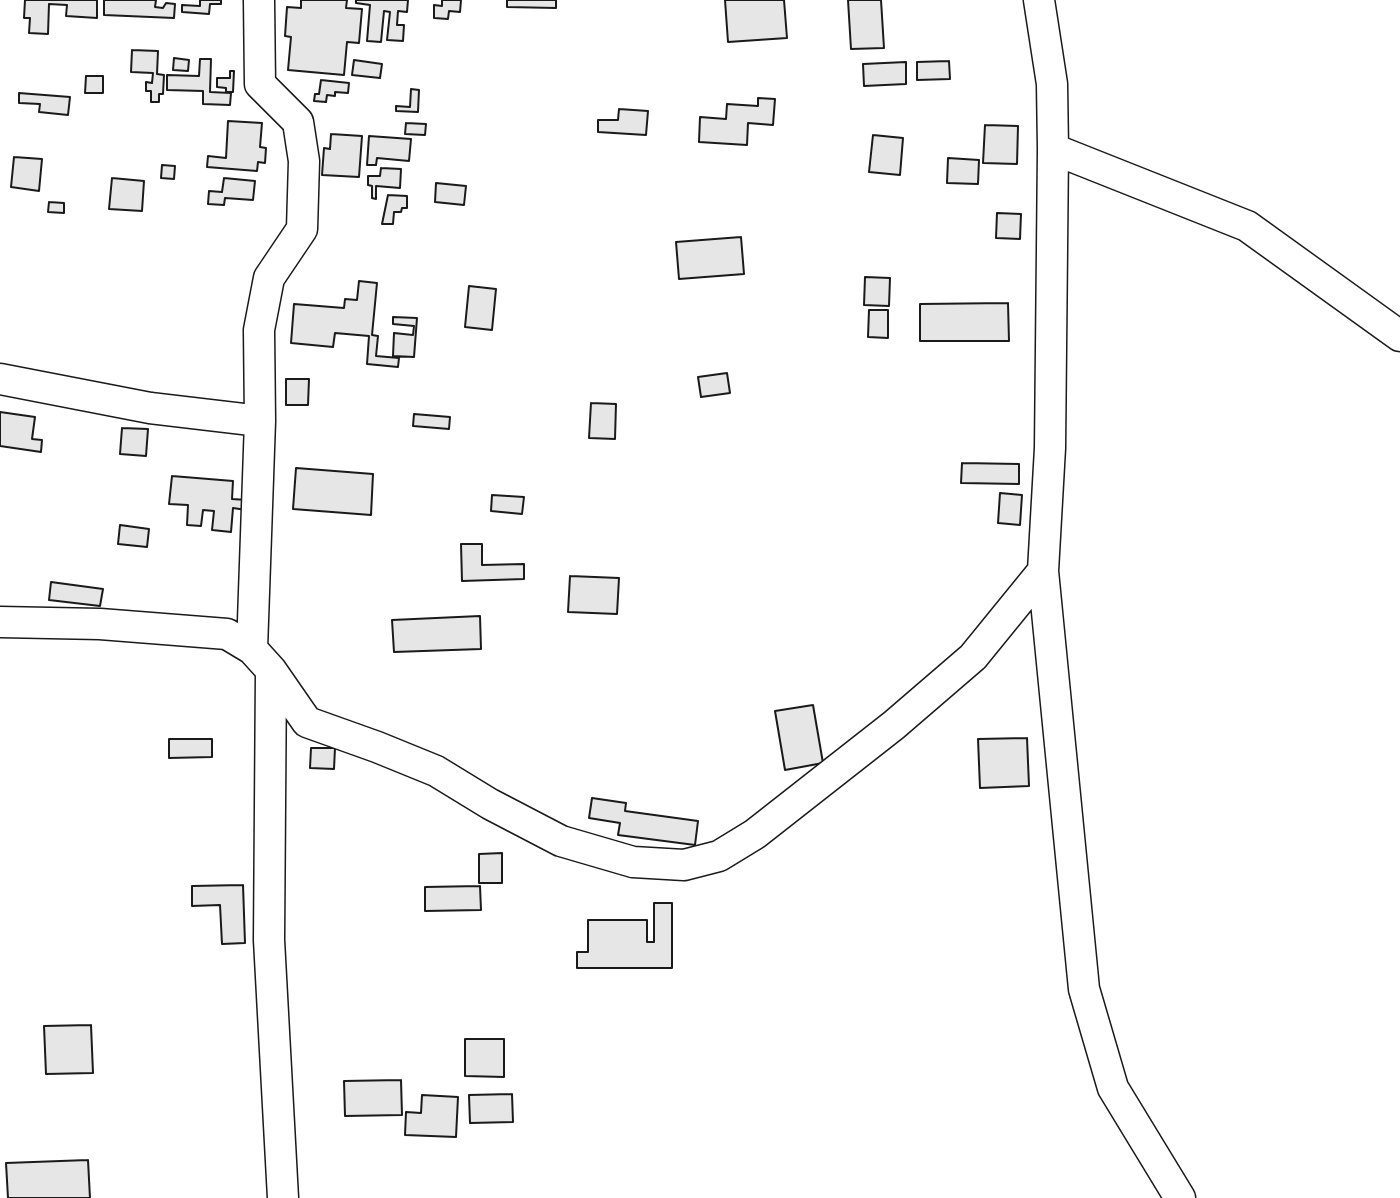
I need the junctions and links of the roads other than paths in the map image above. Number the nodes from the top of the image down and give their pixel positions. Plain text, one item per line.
1 (259, 0) edge
2 (1039, 0) edge
3 (1053, 149) junction
4 (1400, 336) edge
5 (0, 379) edge
6 (260, 421) junction
7 (1043, 571) junction
8 (0, 622) edge
9 (261, 660) junction
10 (283, 1198) edge
11 (1180, 1198) edge

1 - 6 street
2 - 3 street
3 - 4 street
3 - 7 street
5 - 6 street
6 - 9 street
7 - 9 street
7 - 11 street
8 - 9 street
9 - 10 street

